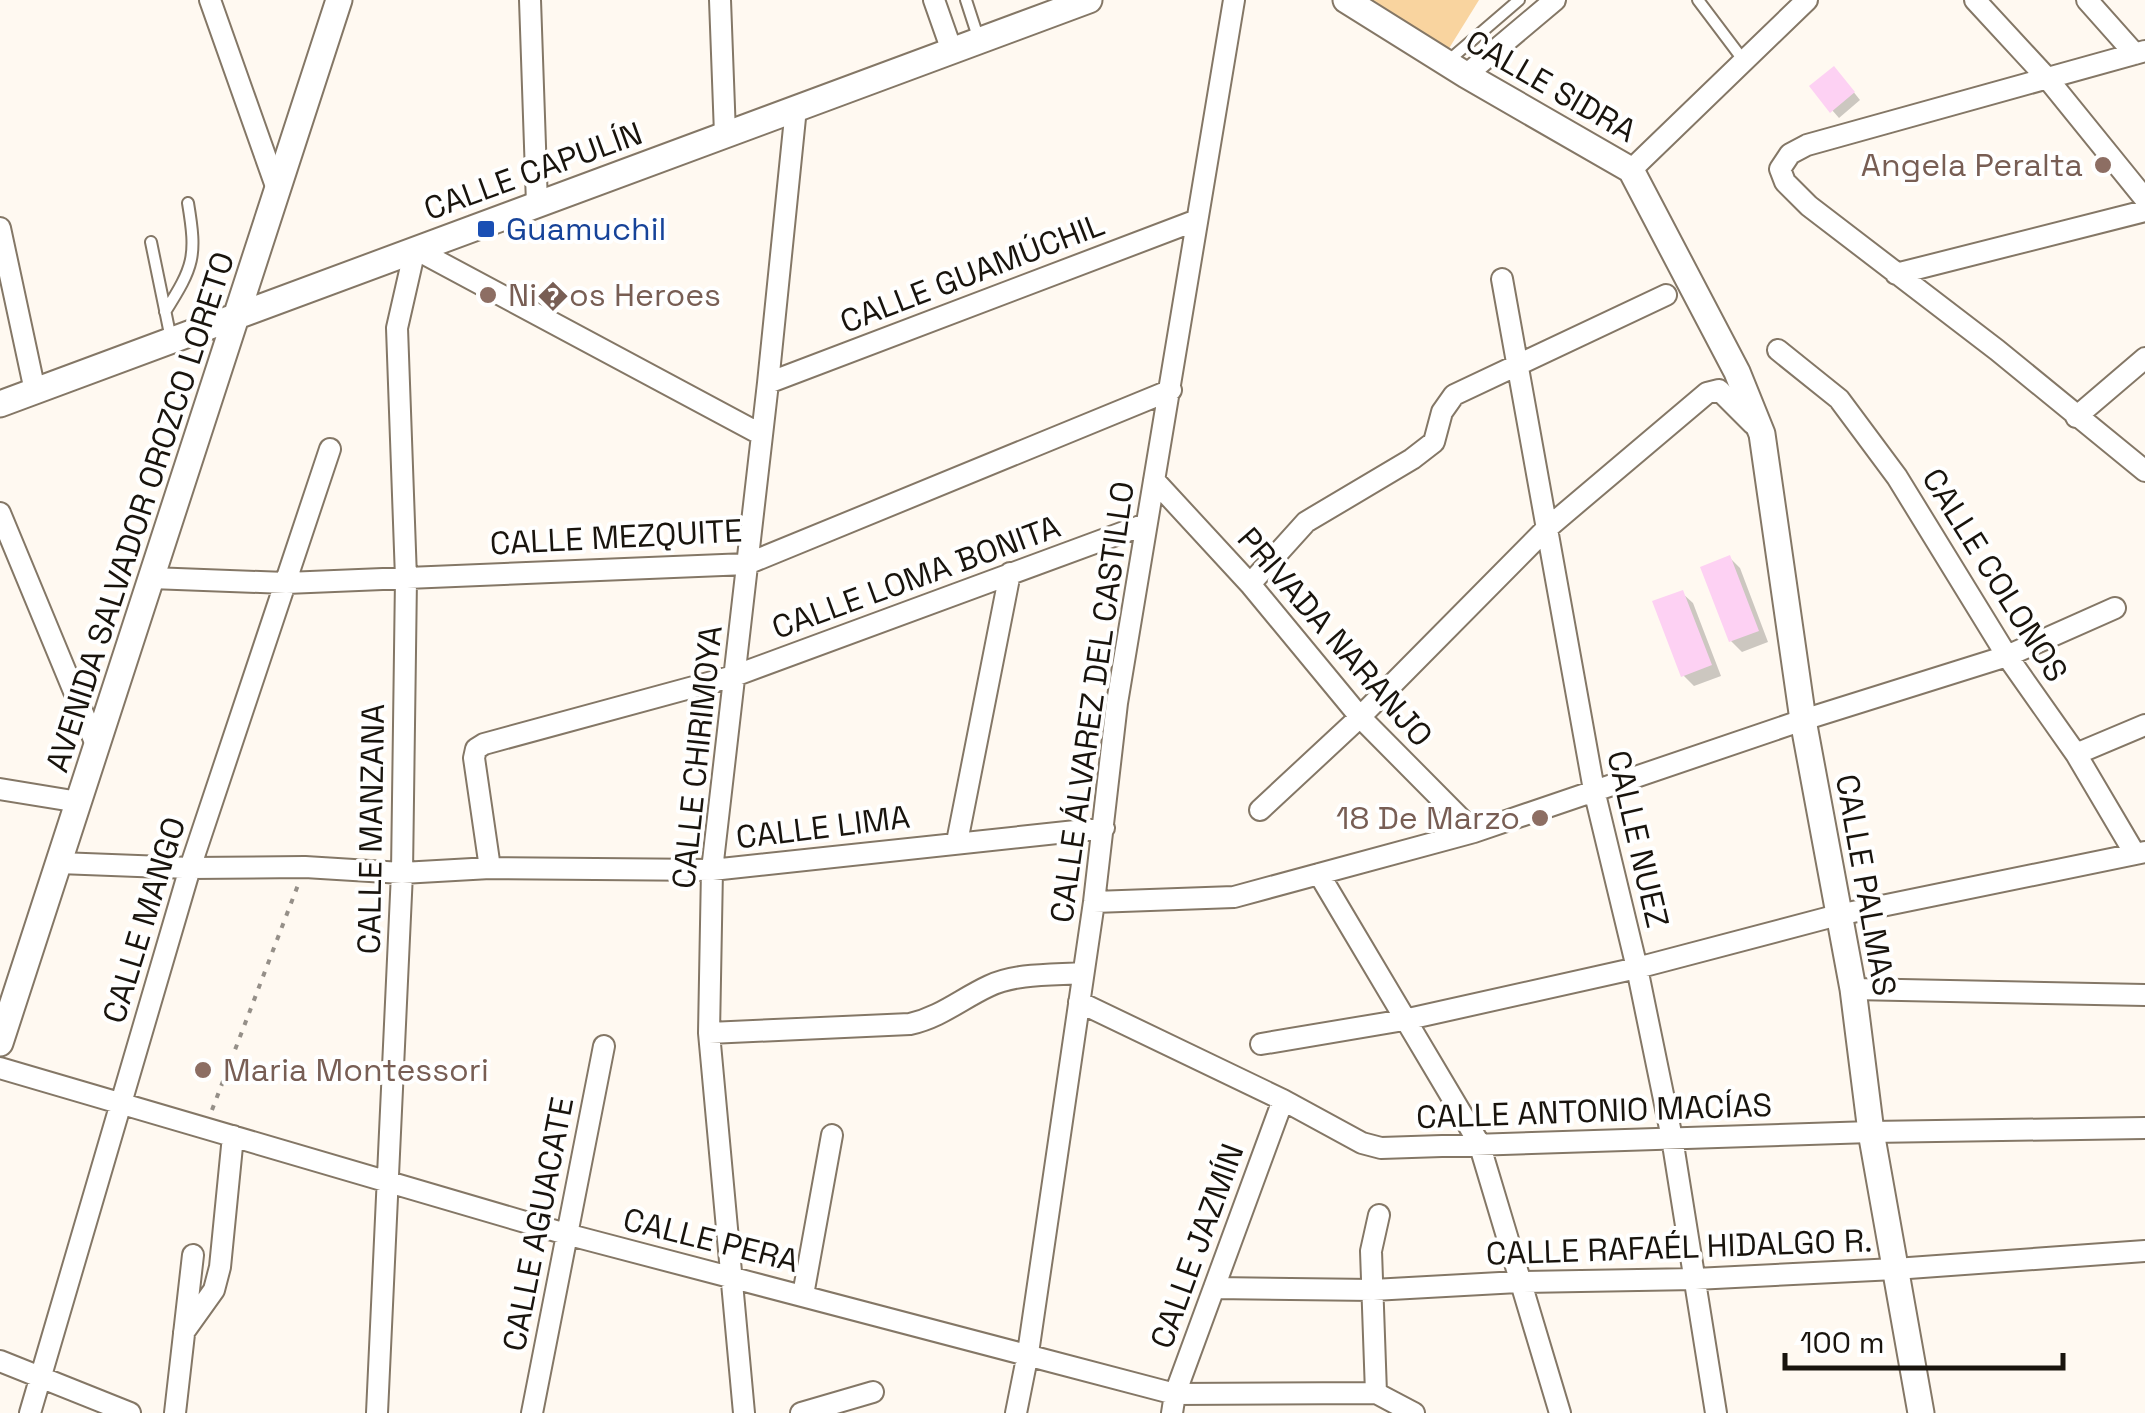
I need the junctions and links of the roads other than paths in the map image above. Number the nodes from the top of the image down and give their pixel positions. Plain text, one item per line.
1 (210, 0) edge
2 (339, 0) edge
3 (530, 0) edge
4 (720, 0) edge
5 (934, 0) edge
6 (966, 0) edge
7 (1089, 0) edge
8 (1234, 0) edge
9 (1346, 0) edge
10 (1520, 0) edge
11 (1555, 0) edge
12 (1698, 0) edge
13 (1807, 0) edge
14 (1974, 0) edge
15 (2087, 0) edge
16 (980, 40) junction
17 (952, 50) junction
18 (2140, 52) edge
19 (1744, 61) junction
20 (1456, 69) junction
21 (2047, 78) junction
22 (796, 108) junction
23 (725, 134) junction
24 (1631, 170) junction
25 (278, 192) junction
26 (2145, 199) edge
27 (188, 203) dead end
28 (537, 204) junction
29 (2145, 210) edge
30 (1197, 220) junction
31 (0, 228) edge
32 (150, 242) dead end
33 (415, 249) junction
34 (1896, 274) junction
35 (1502, 279) dead end
36 (1666, 295) dead end
37 (165, 312) junction
38 (239, 314) junction
39 (171, 340) junction
40 (1778, 350) dead end
41 (2145, 358) edge
42 (1520, 366) junction
43 (1737, 372) joint
44 (768, 383) junction
45 (1171, 390) junction
46 (35, 391) junction
47 (0, 404) edge
48 (2076, 418) junction
49 (762, 434) junction
50 (1762, 434) junction
51 (330, 449) dead end
52 (2145, 471) edge
53 (1154, 480) junction
54 (0, 512) edge
55 (1146, 524) junction
56 (1545, 530) junction
57 (747, 564) junction
58 (1010, 574) junction
59 (151, 578) junction
60 (406, 578) junction
61 (286, 583) junction
62 (1250, 584) junction
63 (2115, 608) dead end
64 (2008, 656) junction
65 (734, 676) junction
66 (1360, 717) junction
67 (1803, 720) junction
68 (2145, 725) edge
69 (98, 747) junction
70 (2076, 754) junction
71 (0, 789) edge
72 (1594, 790) junction
73 (79, 802) junction
74 (1260, 810) dead end
75 (1104, 828) junction
76 (1474, 832) junction
77 (957, 842) junction
78 (2140, 853) edge
79 (59, 863) junction
80 (190, 868) junction
81 (490, 868) junction
82 (712, 870) junction
83 (402, 873) junction
84 (1319, 874) junction
85 (1094, 902) junction
86 (1838, 915) junction
87 (1637, 968) junction
88 (1084, 973) junction
89 (1853, 989) junction
90 (2145, 994) edge
91 (1079, 1002) junction
92 (1404, 1020) junction
93 (709, 1033) junction
94 (0, 1043) edge
95 (1261, 1044) dead end
96 (604, 1046) dead end
97 (0, 1068) edge
98 (1283, 1100) junction
99 (119, 1103) junction
100 (2145, 1128) edge
101 (1871, 1132) junction
102 (832, 1135) dead end
103 (232, 1136) junction
104 (1672, 1138) junction
105 (1479, 1143) junction
106 (390, 1184) junction
107 (1379, 1215) dead end
108 (566, 1234) junction
109 (2145, 1251) edge
110 (193, 1255) dead end
111 (1895, 1269) junction
112 (731, 1277) junction
113 (1695, 1279) junction
114 (1518, 1282) junction
115 (1214, 1288) junction
116 (1374, 1290) junction
117 (803, 1295) junction
118 (184, 1332) junction
119 (1028, 1353) junction
120 (0, 1362) edge
121 (40, 1376) junction
122 (874, 1392) dead end
123 (1376, 1394) junction
124 (1173, 1404) edge
125 (30, 1413) edge
126 (130, 1413) edge
127 (175, 1413) edge
128 (377, 1413) edge
129 (532, 1413) edge
130 (744, 1413) edge
131 (801, 1413) edge
132 (1016, 1413) edge
133 (1414, 1413) edge
134 (1560, 1413) edge
135 (1716, 1413) edge
136 (1921, 1413) edge

1 - 25 street
2 - 25 street, AVENIDA SALVADOR OROZCO LORETO
3 - 28 street
4 - 23 street
5 - 17 street
6 - 16 lane
7 - 16 street, CALLE CAPULÍN
8 - 30 street, CALLE ÁLVAREZ DEL CASTILLO
9 - 20 street, CALLE SIDRA
10 - 20 lane
11 - 20 street
12 - 19 lane
13 - 19 street
14 - 21 street
15 - 18 street
16 - 17 street, CALLE CAPULÍN
17 - 22 street, CALLE CAPULÍN
18 - 21 street
19 - 24 street
20 - 24 street, CALLE SIDRA
21 - 26 street
21 - 34 street
22 - 23 street, CALLE CAPULÍN
22 - 44 street, CALLE CHIRIMOYA
23 - 28 street, CALLE CAPULÍN
24 - 43 street, CALLE SIDRA
25 - 38 street, AVENIDA SALVADOR OROZCO LORETO
27 - 37 lane
28 - 33 street, CALLE CAPULÍN
29 - 34 street
30 - 44 street, CALLE GUAMÚCHIL
30 - 45 street, CALLE ÁLVAREZ DEL CASTILLO
31 - 46 street
32 - 37 lane
33 - 38 street, CALLE CAPULÍN
33 - 49 street
33 - 60 street, CALLE MANZANA
34 - 48 street
35 - 42 street, CALLE NUEZ
36 - 42 street
37 - 39 lane
38 - 39 street, CALLE CAPULÍN
38 - 59 street, AVENIDA SALVADOR OROZCO LORETO
39 - 46 street, CALLE CAPULÍN
40 - 64 street, CALLE COLONOS
41 - 48 street
42 - 56 street, CALLE NUEZ
42 - 62 street
43 - 50 street, CALLE PALMAS
44 - 49 street, CALLE CHIRIMOYA
45 - 53 street, CALLE ÁLVAREZ DEL CASTILLO
45 - 57 street, CALLE MEZQUITE
46 - 47 street, CALLE CAPULÍN
48 - 52 street
49 - 57 street, CALLE CHIRIMOYA
50 - 56 street
50 - 67 street, CALLE PALMAS
51 - 61 street, CALLE MANGO
53 - 55 street, CALLE ÁLVAREZ DEL CASTILLO
53 - 62 street, PRIVADA NARANJO
54 - 69 street
55 - 58 street, CALLE LOMA BONITA
55 - 75 street, CALLE ÁLVAREZ DEL CASTILLO
56 - 66 street
56 - 72 street, CALLE NUEZ
57 - 60 street, CALLE MEZQUITE
57 - 65 street, CALLE CHIRIMOYA
58 - 65 street, CALLE LOMA BONITA
58 - 77 street
59 - 61 street, CALLE MEZQUITE
59 - 69 street, AVENIDA SALVADOR OROZCO LORETO
60 - 61 street, CALLE MEZQUITE
60 - 83 street, CALLE MANZANA
61 - 80 street, CALLE MANGO
62 - 66 street, PRIVADA NARANJO
63 - 64 street
64 - 67 street
64 - 70 street, CALLE COLONOS
65 - 81 street, CALLE LOMA BONITA
65 - 82 street, CALLE CHIRIMOYA
66 - 74 street
66 - 76 street, PRIVADA NARANJO
67 - 72 street
67 - 86 street, CALLE PALMAS
68 - 70 street
69 - 73 street, AVENIDA SALVADOR OROZCO LORETO
70 - 78 street, CALLE COLONOS
71 - 73 street
72 - 76 street
72 - 87 street, CALLE NUEZ
73 - 79 street, AVENIDA SALVADOR OROZCO LORETO
75 - 77 street, CALLE LIMA
75 - 85 street, CALLE ÁLVAREZ DEL CASTILLO
76 - 84 street
77 - 82 street, CALLE LIMA
78 - 86 street
79 - 80 street, CALLE LIMA
79 - 94 street, AVENIDA SALVADOR OROZCO LORETO
80 - 83 street, CALLE LIMA
80 - 99 street, CALLE MANGO
81 - 82 street, CALLE LIMA
81 - 83 street, CALLE LIMA
82 - 93 street, CALLE CHIRIMOYA
83 - 106 street, CALLE MANZANA
84 - 85 street
84 - 92 street
85 - 88 street, CALLE ÁLVAREZ DEL CASTILLO
86 - 87 street
86 - 89 street, CALLE PALMAS
87 - 92 street
87 - 104 street, CALLE NUEZ
88 - 91 street, CALLE ÁLVAREZ DEL CASTILLO
88 - 93 street
89 - 90 street
89 - 101 street, CALLE PALMAS
91 - 98 street, CALLE ANTONIO MACÍAS
91 - 119 street, CALLE ÁLVAREZ DEL CASTILLO
92 - 95 street
92 - 105 street
93 - 112 street, CALLE CHIRIMOYA
96 - 108 street, CALLE AGUACATE
97 - 99 street, CALLE PERA
98 - 105 street, CALLE ANTONIO MACÍAS
98 - 115 street, CALLE JAZMÍN
99 - 103 street, CALLE PERA
99 - 121 street, CALLE MANGO
100 - 101 street, CALLE ANTONIO MACÍAS
101 - 104 street, CALLE ANTONIO MACÍAS
101 - 111 street, CALLE PALMAS
102 - 117 street
103 - 106 street, CALLE PERA
103 - 118 street
104 - 105 street, CALLE ANTONIO MACÍAS
104 - 113 street, CALLE NUEZ
105 - 114 street
106 - 108 street, CALLE PERA
106 - 128 street, CALLE MANZANA
107 - 116 street
108 - 112 street, CALLE PERA
108 - 129 street, CALLE AGUACATE
109 - 111 street, CALLE RAFAÉL HIDALGO R.
110 - 118 street
111 - 113 street, CALLE RAFAÉL HIDALGO R.
111 - 136 street, CALLE PALMAS
112 - 117 street, CALLE PERA
112 - 130 street, CALLE CHIRIMOYA
113 - 114 street, CALLE RAFAÉL HIDALGO R.
113 - 135 street, CALLE NUEZ
114 - 116 street, CALLE RAFAÉL HIDALGO R.
114 - 134 street
115 - 116 street, CALLE RAFAÉL HIDALGO R.
115 - 124 street, CALLE JAZMÍN
116 - 123 street
117 - 119 street, CALLE PERA
118 - 127 street
119 - 124 street, CALLE PERA
119 - 132 street, CALLE ÁLVAREZ DEL CASTILLO
120 - 121 street
121 - 125 street, CALLE MANGO
121 - 126 street
122 - 131 street
123 - 124 street, CALLE PERA
123 - 133 street, CALLE PERA

